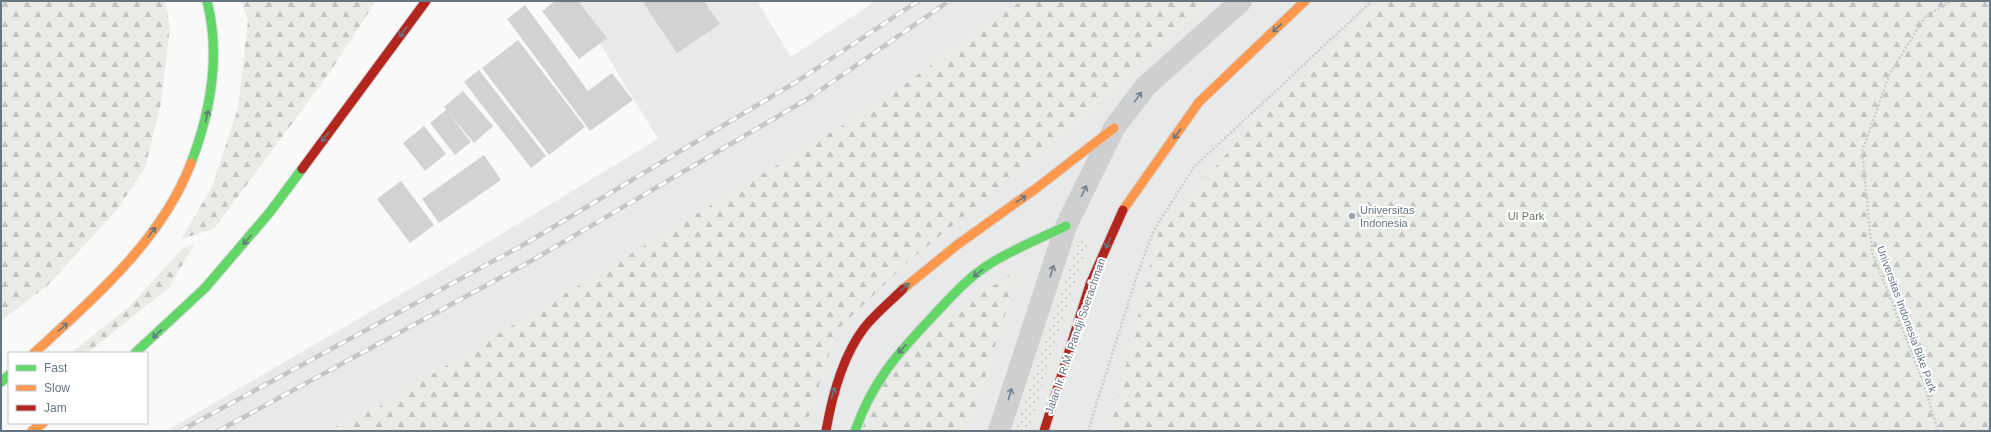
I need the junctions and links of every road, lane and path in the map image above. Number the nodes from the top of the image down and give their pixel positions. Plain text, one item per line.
1 (207, 1) edge
2 (426, 1) edge
3 (1240, 1) edge
4 (1305, 1) edge
5 (1372, 1) edge
6 (1951, 1) edge
7 (1114, 128) junction
8 (1066, 226) junction
9 (35, 352) edge
10 (136, 352) edge
11 (42, 424) edge
12 (32, 431) edge
13 (826, 431) edge
14 (855, 431) edge
15 (999, 431) edge
16 (1044, 431) edge
17 (1088, 431) edge
18 (1938, 431) edge

9 -> 1 main road
2 -> 10 main road
7 -> 3 street
4 -> 16 main road, Jalan Ir. R.M. Pandji Soerachman
5 - 17 path
6 - 18 path, Universitas Indonesia Bike Park
8 -> 7 street
13 -> 7 main road
8 -> 14 main road
15 -> 8 street
11 - 12 main road

